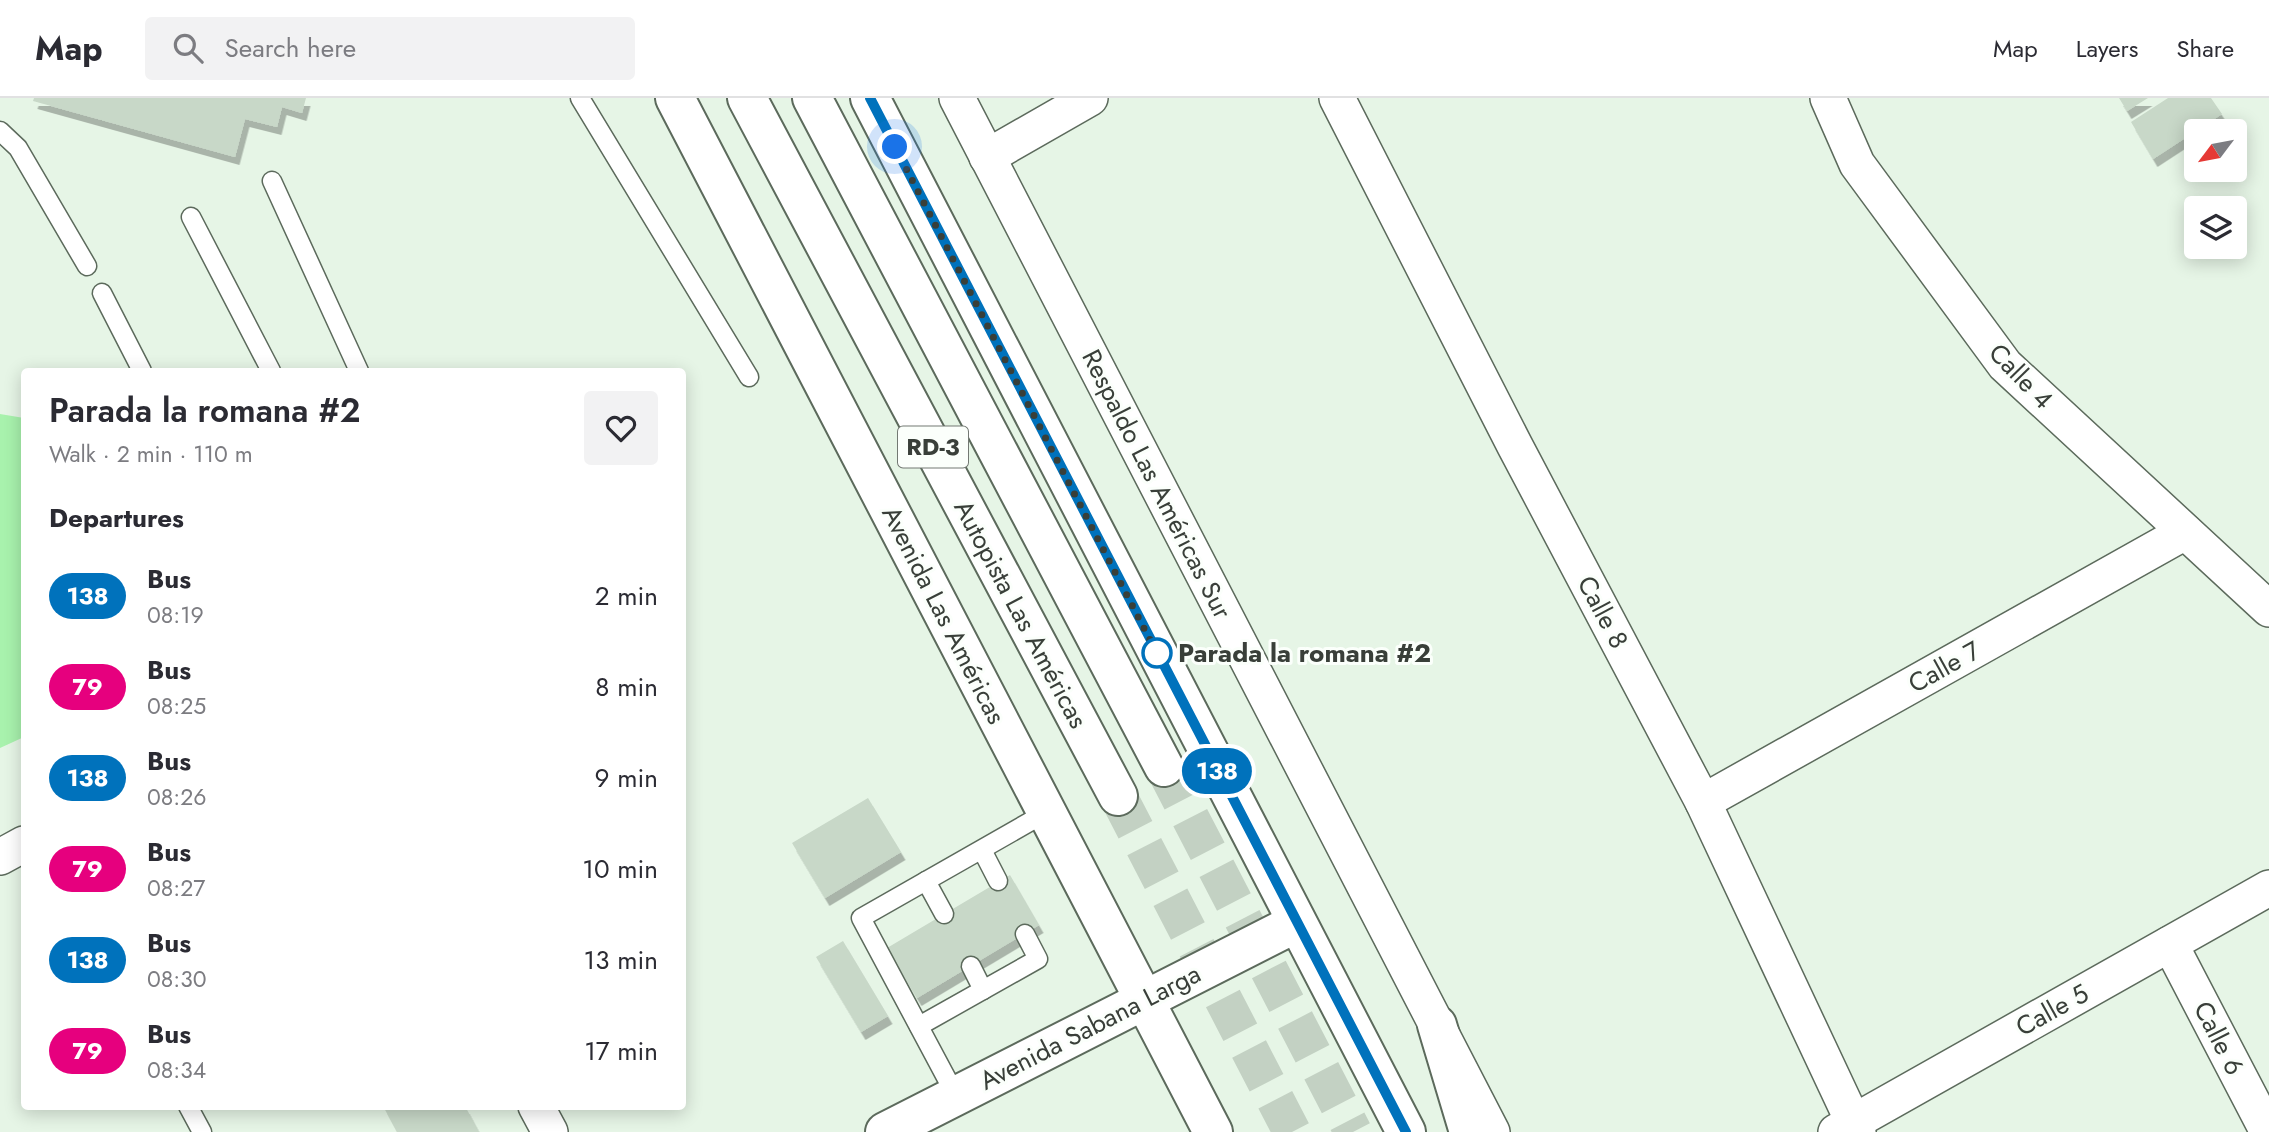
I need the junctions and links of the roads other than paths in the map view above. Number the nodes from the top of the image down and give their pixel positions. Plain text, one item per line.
1 (580, 98) edge
2 (676, 98) edge
3 (747, 98) edge
4 (811, 98) edge
5 (870, 98) edge
6 (957, 98) edge
7 (1090, 98) edge
8 (1337, 98) edge
9 (1828, 98) edge
10 (0, 131) edge
11 (987, 157) junction
12 (272, 181) dead end
13 (191, 217) dead end
14 (87, 266) dead end
15 (102, 293) dead end
16 (140, 368) edge
17 (269, 368) edge
18 (358, 368) edge
19 (750, 377) dead end
20 (2185, 532) junction
21 (2269, 609) edge
22 (1164, 767) tunnel mouth
23 (1118, 796) tunnel mouth
24 (1703, 802) junction
25 (1047, 812) junction
26 (21, 846) edge
27 (982, 850) junction
28 (0, 857) edge
29 (926, 881) junction
30 (998, 881) dead end
31 (2269, 888) edge
32 (944, 914) dead end
33 (1296, 923) junction
34 (1025, 934) dead end
35 (2170, 944) junction
36 (971, 965) dead end
37 (983, 990) junction
38 (1144, 999) junction
39 (1437, 1025) junction
40 (919, 1026) junction
41 (956, 1096) junction
42 (190, 1110) edge
43 (538, 1110) edge
44 (1849, 1129) edge
45 (202, 1132) edge
46 (550, 1132) edge
47 (886, 1132) edge
48 (1213, 1132) edge
49 (1406, 1132) edge
50 (1469, 1132) edge
51 (1492, 1132) edge
52 (2268, 1132) edge

1 - 19 lane
2 - 25 main road, Avenida Las Américas
3 - 23 main road, Autopista Las Américas / RD-3
4 - 22 main road, RD-3
5 - 33 main road
6 - 11 street, Respaldo Las Américas Sur
7 - 11 street
8 - 24 street, Calle 8
9 - 20 street, Calle 4
10 - 14 lane
11 - 39 street, Respaldo Las Américas Sur
12 - 18 lane
13 - 17 lane
15 - 16 lane
20 - 21 street, Calle 4
20 - 24 street, Calle 7
24 - 44 street, Calle 8
25 - 27 lane
25 - 38 main road, Avenida Las Américas
26 - 28 street
27 - 29 lane
27 - 30 lane
29 - 32 lane
29 - 40 lane
31 - 35 street, Calle 5
33 - 38 main road, Avenida Sabana Larga
33 - 49 main road
34 - 37 lane
35 - 44 street, Calle 5
35 - 52 street, Calle 6
36 - 37 lane
37 - 40 lane
38 - 41 main road, Avenida Sabana Larga
38 - 48 main road, Avenida Las Américas
39 - 50 main road
39 - 51 street, Respaldo Las Américas Sur
40 - 41 lane
41 - 47 main road, Avenida Sabana Larga
42 - 45 lane
43 - 46 street

